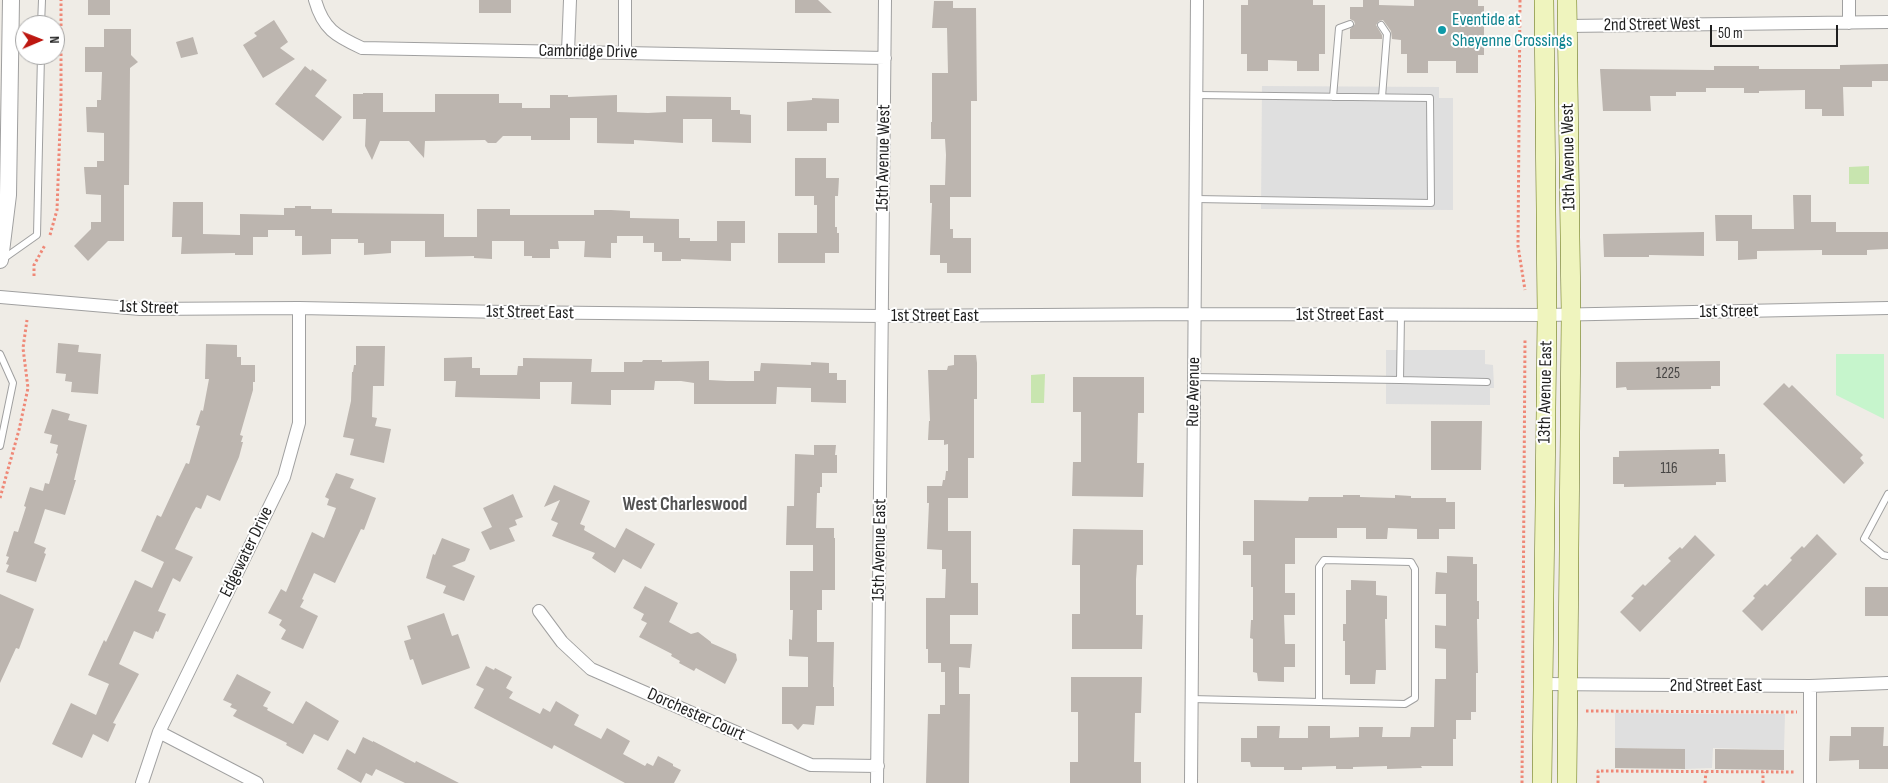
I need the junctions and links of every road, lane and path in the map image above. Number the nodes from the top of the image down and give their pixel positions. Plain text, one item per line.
1 (11, 0) edge
2 (42, 0) edge
3 (61, 0) edge
4 (315, 0) edge
5 (570, 0) edge
6 (625, 0) edge
7 (885, 0) edge
8 (1198, 0) edge
9 (1520, 0) edge
10 (1544, 0) edge
11 (1567, 0) edge
12 (1849, 0) edge
13 (41, 15) edge
14 (1888, 22) edge
15 (1849, 23) junction
16 (1350, 24) dead end
17 (1381, 25) dead end
18 (1567, 26) junction
19 (568, 52) junction
20 (625, 53) junction
21 (885, 58) junction
22 (41, 65) edge
23 (1197, 95) junction
24 (1333, 97) junction
25 (1382, 98) junction
26 (1196, 199) junction
27 (0, 261) edge
28 (34, 276) dead end
29 (1525, 290) dead end
30 (0, 297) edge
31 (299, 308) junction
32 (1888, 308) edge
33 (1195, 314) junction
34 (1401, 315) junction
35 (1571, 315) junction
36 (882, 316) junction
37 (1547, 316) junction
38 (1526, 339) dead end
39 (0, 354) edge
40 (1194, 377) junction
41 (1400, 380) junction
42 (1488, 382) dead end
43 (0, 446) edge
44 (1888, 494) edge
45 (1888, 556) edge
46 (539, 611) dead end
47 (1888, 683) edge
48 (1543, 684) junction
49 (1568, 685) junction
50 (1810, 686) junction
51 (1191, 699) junction
52 (1319, 702) junction
53 (1586, 711) dead end
54 (1810, 712) junction
55 (159, 732) junction
56 (878, 766) junction
57 (1706, 772) junction
58 (1763, 772) junction
59 (1810, 777) edge
60 (142, 783) edge
61 (257, 783) edge
62 (876, 783) edge
63 (1191, 783) edge
64 (1522, 783) edge
65 (1542, 783) edge
66 (1567, 783) edge
67 (1598, 783) edge
68 (1706, 783) edge
69 (1763, 783) edge

1 - 27 street
2 - 13 lane
3 - 28 path
4 - 19 street, Cambridge Drive
5 - 19 street
6 - 20 street
7 - 21 street, 15th Avenue West
8 - 23 street, Rue Avenue
9 - 29 path
10 - 37 main road, 13th Avenue East
11 - 18 main road, 13th Avenue West
12 - 15 street
14 - 15 street, 2nd Street West
15 - 18 street, 2nd Street West
16 - 24 lane
17 - 25 lane
18 - 35 main road, 13th Avenue West
19 - 20 street, Cambridge Drive
20 - 21 street, Cambridge Drive
21 - 36 street, 15th Avenue West
22 - 27 lane
23 - 24 lane
23 - 26 street, Rue Avenue
24 - 25 lane
25 - 26 lane
26 - 33 street, Rue Avenue
30 - 31 street, 1st Street
31 - 36 street, 1st Street East
31 - 55 street, Edgewater Drive
32 - 35 street, 1st Street
33 - 34 street, 1st Street East
33 - 36 street, 1st Street East
33 - 40 street, Rue Avenue
34 - 37 street, 1st Street East
34 - 41 lane
35 - 37 street, 1st Street East
35 - 49 main road, 13th Avenue East
36 - 56 street, 15th Avenue East
37 - 48 main road, 13th Avenue East
38 - 64 path
39 - 43 lane
40 - 41 lane
40 - 51 street, Rue Avenue
41 - 42 lane
44 - 45 lane
46 - 56 street, Dorchester Court
47 - 50 street, 2nd Street East
48 - 49 street, 2nd Street East
48 - 65 main road, 13th Avenue East
49 - 50 street, 2nd Street East
49 - 66 main road, 13th Avenue East
50 - 54 street
51 - 52 lane
51 - 63 street, Rue Avenue
52 - 52 lane
53 - 54 path
54 - 59 street
55 - 60 street, Edgewater Drive
55 - 61 street
56 - 62 street, 15th Avenue East
57 - 58 path
57 - 67 path
57 - 68 path
58 - 59 path
58 - 69 path

